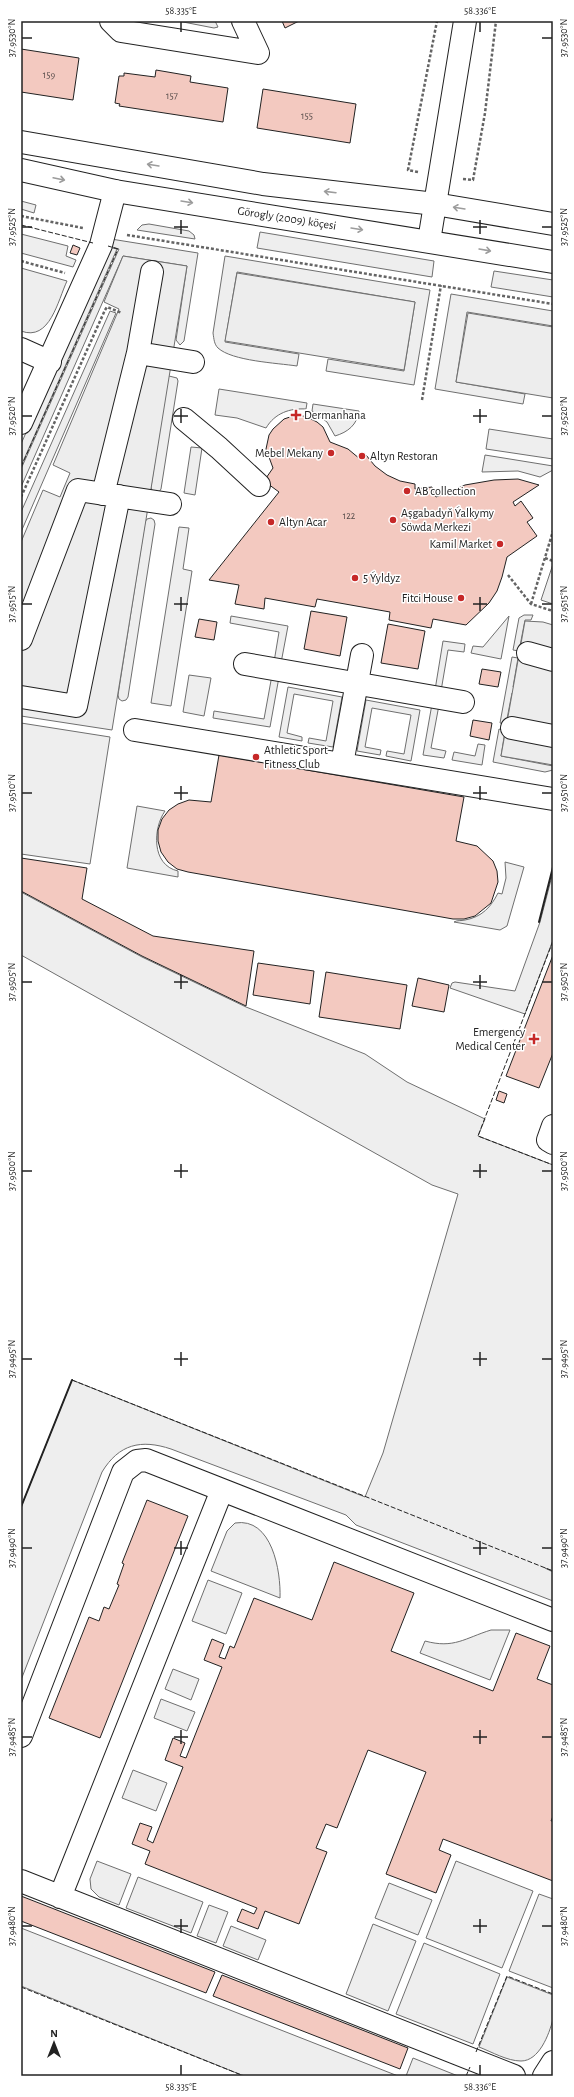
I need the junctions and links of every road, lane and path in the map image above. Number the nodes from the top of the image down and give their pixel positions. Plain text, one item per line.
1 (111, 21) edge
2 (243, 21) edge
3 (437, 21) edge
4 (465, 21) edge
5 (496, 21) edge
6 (21, 142) edge
7 (21, 170) edge
8 (408, 170) dead end
9 (473, 180) dead end
10 (115, 191) junction
11 (435, 204) junction
12 (21, 216) edge
13 (553, 224) edge
14 (105, 231) junction
15 (429, 241) junction
16 (21, 261) edge
17 (553, 262) edge
18 (152, 272) dead end
19 (86, 279) junction
20 (441, 285) junction
21 (553, 304) edge
22 (105, 310) dead end
23 (21, 349) edge
24 (138, 353) junction
25 (50, 362) junction
26 (193, 362) dead end
27 (422, 400) dead end
28 (184, 419) dead end
29 (21, 423) edge
30 (259, 485) dead end
31 (111, 495) junction
32 (21, 498) edge
33 (170, 504) dead end
34 (553, 531) edge
35 (545, 558) junction
36 (553, 561) edge
37 (508, 575) dead end
38 (531, 604) junction
39 (553, 611) edge
40 (21, 639) edge
41 (528, 653) dead end
42 (362, 655) dead end
43 (553, 660) edge
44 (245, 664) dead end
45 (357, 683) junction
46 (21, 696) edge
47 (463, 702) dead end
48 (512, 728) dead end
49 (135, 730) dead end
50 (553, 736) edge
51 (342, 764) junction
52 (553, 799) edge
53 (553, 1126) edge
54 (553, 1143) edge
55 (222, 1490) junction
56 (553, 1620) edge
57 (21, 1736) edge
58 (21, 1882) edge
59 (60, 1897) junction
60 (553, 2062) edge
61 (514, 2076) edge
62 (544, 2076) edge

1 - 2 main road
3 - 8 path
4 - 11 main road
5 - 9 path
11 -> 6 main road
7 -> 10 main road, Görogly (2009) köçesi
10 - 14 main road
10 -> 15 main road, Görogly (2009) köçesi
13 -> 11 main road
11 - 15 main road
12 - 14 path
14 - 19 main road
14 - 20 path
15 -> 17 main road, Görogly (2009) köçesi
16 - 19 path
18 - 24 main road
19 - 25 main road
20 - 21 path
20 - 27 path
22 - 32 path
23 - 25 main road
24 - 26 main road
24 - 31 main road
25 - 29 main road
28 - 30 main road
31 - 33 main road
31 - 40 main road
31 - 46 main road
34 - 35 path
35 - 36 path
35 - 38 path
37 - 38 path
38 - 39 path
41 - 43 main road
42 - 45 main road
44 - 45 main road
45 - 47 main road
45 - 51 main road
48 - 50 main road
49 - 51 main road
51 - 52 main road
53 - 54 main road
55 - 56 main road
55 - 57 main road
55 - 59 main road
58 - 59 main road
59 - 61 main road
60 - 62 main road

